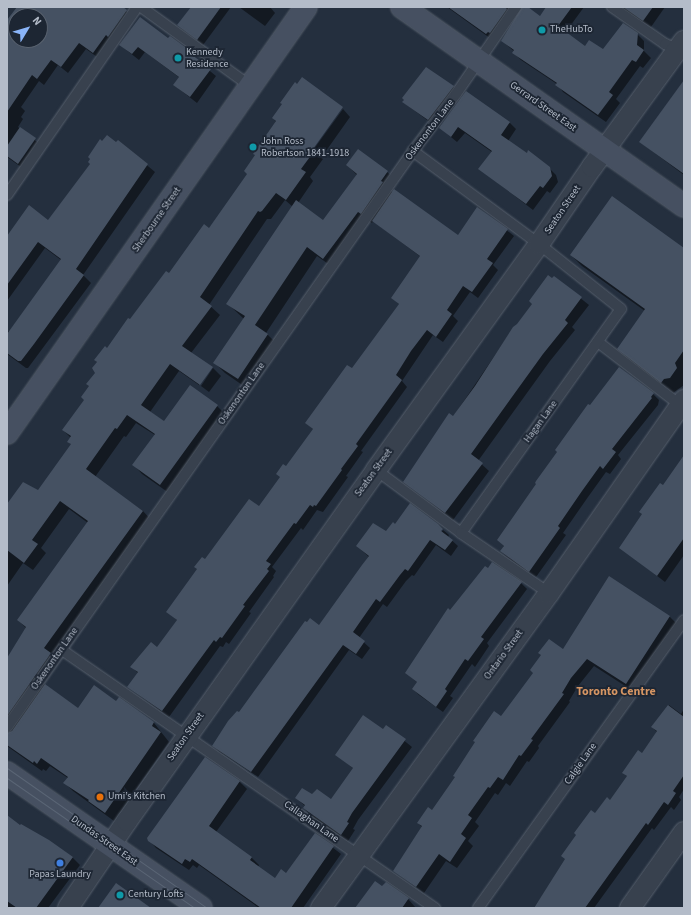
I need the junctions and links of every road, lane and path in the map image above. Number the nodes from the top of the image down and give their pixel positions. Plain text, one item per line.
1 (137, 7) edge
2 (141, 7) edge
3 (306, 7) edge
4 (402, 7) edge
5 (516, 7) edge
6 (612, 7) edge
7 (682, 47) edge
8 (478, 61) junction
9 (250, 86) junction
10 (604, 150) junction
11 (413, 151) junction
12 (7, 195) edge
13 (684, 206) edge
14 (539, 244) junction
15 (598, 342) junction
16 (682, 403) edge
17 (7, 433) edge
18 (376, 470) junction
19 (461, 533) junction
20 (549, 593) junction
21 (684, 620) edge
22 (62, 650) junction
23 (7, 727) edge
24 (188, 736) junction
25 (7, 773) edge
26 (684, 832) edge
27 (111, 845) junction
28 (359, 855) junction
29 (68, 908) edge
30 (201, 908) edge
31 (321, 908) edge
32 (435, 908) edge
33 (478, 908) edge
34 (630, 908) edge

1 - 12 lane
2 - 9 lane
3 - 9 street, Sherbourne Street
4 - 8 street, Gerrard Street East
5 - 8 lane, Oskenonton Lane
6 - 7 lane
7 - 10 street, Seaton Street
8 - 10 street, Gerrard Street East
8 - 11 lane, Oskenonton Lane
9 - 17 street, Sherbourne Street
10 - 13 street, Gerrard Street East
10 - 14 street, Seaton Street
11 - 14 lane
11 - 22 lane, Oskenonton Lane
14 - 15 lane, Hagan Lane
14 - 18 street, Seaton Street
15 - 16 lane
15 - 19 lane, Hagan Lane
16 - 20 street, Ontario Street
18 - 19 lane
18 - 24 street, Seaton Street
19 - 20 lane
20 - 28 street, Ontario Street
21 - 33 lane, Calgie Lane
22 - 23 lane, Oskenonton Lane
22 - 24 lane, Callaghan Lane
24 - 27 street, Seaton Street
24 - 28 lane, Callaghan Lane
25 - 27 street, Dundas Street East
26 - 34 street
27 - 29 street, Seaton Street
27 - 30 street, Dundas Street East
28 - 31 street, Ontario Street
28 - 32 lane, Callaghan Lane

